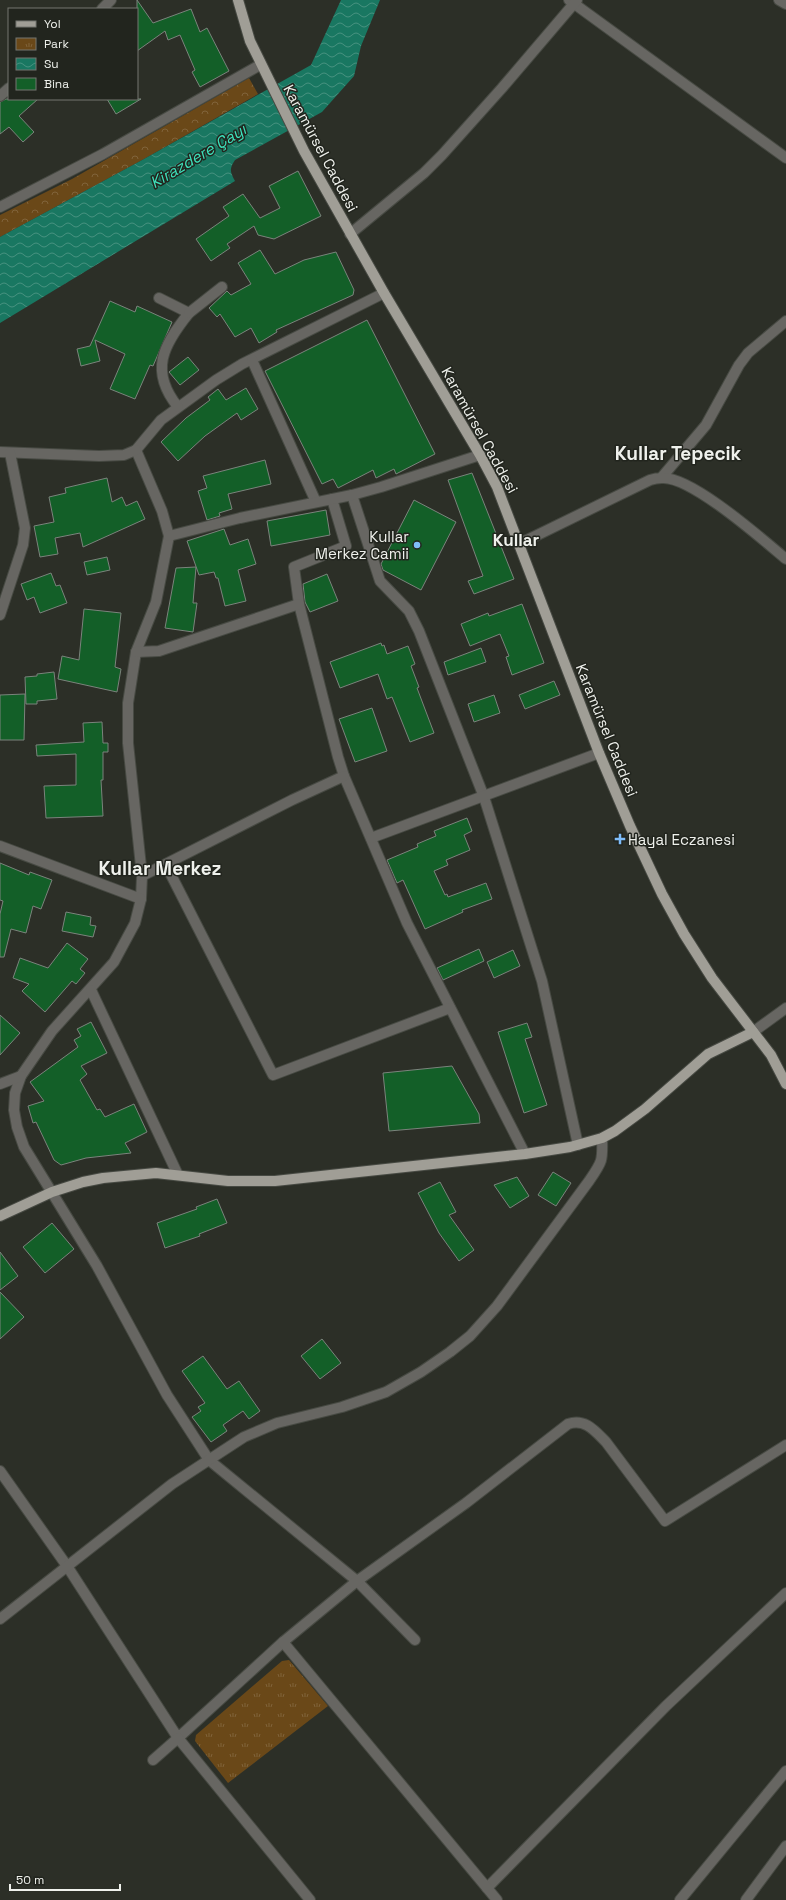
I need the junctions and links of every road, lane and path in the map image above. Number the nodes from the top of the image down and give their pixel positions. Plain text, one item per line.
1 (111, 0) edge
2 (238, 0) edge
3 (779, 0) edge
4 (573, 2) edge
5 (786, 4) edge
6 (103, 8) edge
7 (260, 64) junction
8 (8, 89) edge
9 (0, 96) edge
10 (786, 158) edge
11 (0, 207) edge
12 (350, 234) junction
13 (222, 287) dead end
14 (384, 293) junction
15 (159, 298) dead end
16 (189, 314) junction
17 (786, 321) edge
18 (252, 360) junction
19 (178, 407) junction
20 (136, 450) junction
21 (5, 452) edge
22 (480, 455) junction
23 (662, 477) junction
24 (352, 495) junction
25 (332, 499) junction
26 (316, 502) junction
27 (169, 536) junction
28 (519, 544) junction
29 (786, 559) edge
30 (299, 604) junction
31 (0, 615) edge
32 (136, 652) junction
33 (599, 753) junction
34 (344, 776) junction
35 (484, 797) junction
36 (371, 838) junction
37 (0, 846) edge
38 (166, 865) junction
39 (142, 876) junction
40 (141, 899) junction
41 (91, 990) junction
42 (450, 1008) junction
43 (786, 1008) edge
44 (753, 1032) junction
45 (21, 1076) junction
46 (0, 1084) edge
47 (786, 1084) edge
48 (602, 1138) junction
49 (578, 1145) junction
50 (525, 1154) junction
51 (178, 1175) junction
52 (52, 1192) junction
53 (0, 1216) edge
54 (786, 1445) edge
55 (209, 1460) junction
56 (0, 1471) edge
57 (67, 1566) junction
58 (357, 1581) junction
59 (786, 1593) edge
60 (0, 1619) edge
61 (415, 1640) dead end
62 (283, 1642) junction
63 (178, 1738) junction
64 (153, 1760) dead end
65 (786, 1770) edge
66 (786, 1846) edge
67 (487, 1888) junction
68 (310, 1900) edge
69 (497, 1900) edge
70 (680, 1900) edge
71 (746, 1900) edge

1 - 6 street
2 - 7 main road, Karamürsel Caddesi
3 - 5 street
4 - 10 street
4 - 12 street
7 - 11 street
7 - 12 main road, Karamürsel Caddesi
8 - 9 street
12 - 14 main road, Karamürsel Caddesi
13 - 16 street
14 - 18 street
14 - 22 main road, Karamürsel Caddesi
15 - 16 street
16 - 19 street
17 - 23 street
18 - 19 street
18 - 26 street
19 - 20 street
20 - 21 street
20 - 27 street
21 - 31 street
22 - 24 street
22 - 28 main road, Karamürsel Caddesi
23 - 28 street
23 - 29 street
24 - 25 street
24 - 35 street
25 - 26 street
25 - 30 street
26 - 27 street
27 - 32 street
28 - 33 main road, Karamürsel Caddesi
30 - 32 street
30 - 34 street
32 - 39 street
33 - 35 street
33 - 44 main road, Karamürsel Caddesi
34 - 36 street
34 - 38 street
35 - 36 street
35 - 49 street
36 - 42 street
37 - 40 street
38 - 39 street
38 - 42 street
39 - 40 street
40 - 41 street
41 - 45 street
41 - 51 street
42 - 50 street
43 - 44 street
44 - 47 main road, Karamürsel Caddesi
44 - 48 main road
45 - 46 street
45 - 52 street
48 - 49 main road
48 - 55 street
49 - 50 main road
50 - 51 main road
51 - 52 main road
52 - 53 main road
52 - 55 street
54 - 58 street
55 - 57 street
55 - 58 street
56 - 57 street
57 - 60 street
57 - 63 street
58 - 61 street
58 - 62 street
59 - 67 street
62 - 63 street
62 - 67 street
63 - 64 street
63 - 68 street
65 - 70 street
66 - 71 street
67 - 69 street

